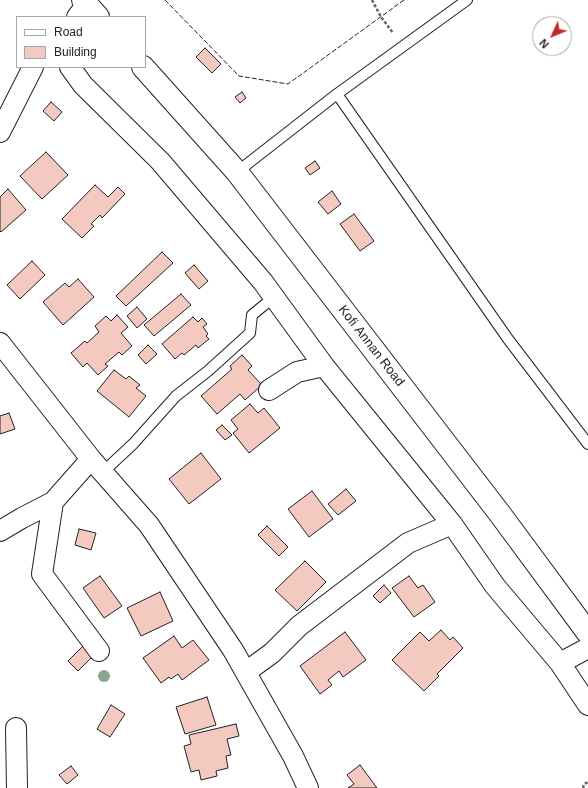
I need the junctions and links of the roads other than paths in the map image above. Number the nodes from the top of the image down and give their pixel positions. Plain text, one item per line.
1 (467, 0) edge
2 (32, 68) edge
3 (71, 68) edge
4 (145, 68) edge
5 (337, 94) junction
6 (0, 132) edge
7 (237, 172) junction
8 (274, 297) junction
9 (0, 343) edge
10 (324, 366) junction
11 (270, 390) dead end
12 (588, 444) edge
13 (97, 465) junction
14 (53, 502) junction
15 (452, 524) junction
16 (0, 532) edge
17 (588, 633) edge
18 (588, 648) edge
19 (99, 651) dead end
20 (560, 663) junction
21 (246, 672) junction
22 (588, 705) edge
23 (16, 728) dead end
24 (17, 788) edge
25 (308, 788) edge

1 - 5 lane
2 - 6 street
3 - 8 street
4 - 7 main road, Kofi Annan Road
5 - 7 lane
5 - 12 lane
7 - 17 main road, Kofi Annan Road
8 - 10 street
8 - 13 lane
9 - 13 street
10 - 11 street
10 - 15 street
13 - 14 street
13 - 21 street
14 - 16 street
14 - 19 street
15 - 20 street
15 - 21 street
18 - 20 street
20 - 22 street
21 - 25 street
23 - 24 street

